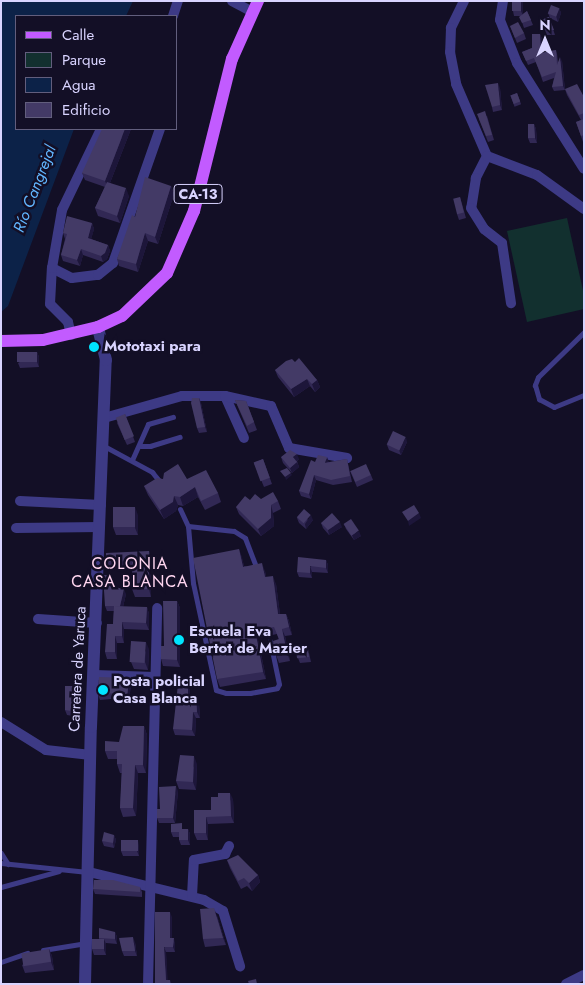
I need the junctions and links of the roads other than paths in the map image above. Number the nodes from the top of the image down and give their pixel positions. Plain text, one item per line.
1 (178, 1) edge
2 (232, 1) edge
3 (464, 1) edge
4 (503, 1) edge
5 (255, 6) edge
6 (173, 15) edge
7 (101, 130) edge
8 (160, 130) edge
9 (487, 156) junction
10 (584, 169) edge
11 (584, 209) edge
12 (52, 268) junction
13 (512, 303) dead end
14 (98, 327) junction
15 (584, 332) edge
16 (71, 335) junction
17 (1, 341) edge
18 (584, 395) edge
19 (225, 396) junction
20 (173, 417) dead end
21 (104, 418) junction
22 (180, 438) dead end
23 (244, 438) dead end
24 (103, 446) junction
25 (140, 446) junction
26 (347, 458) edge
27 (132, 460) junction
28 (164, 485) edge
29 (20, 501) dead end
30 (101, 505) junction
31 (180, 509) dead end
32 (188, 526) junction
33 (100, 527) junction
34 (16, 528) dead end
35 (256, 567) edge
36 (157, 608) dead end
37 (38, 619) dead end
38 (97, 623) junction
39 (270, 641) dead end
40 (95, 675) junction
41 (155, 677) junction
42 (1, 722) edge
43 (91, 754) junction
44 (229, 846) dead end
45 (1, 854) edge
46 (1, 863) edge
47 (8, 864) junction
48 (62, 870) junction
49 (89, 872) junction
50 (150, 884) junction
51 (1, 887) edge
52 (192, 896) junction
53 (87, 943) junction
54 (40, 951) edge
55 (31, 952) edge
56 (1, 962) edge
57 (240, 966) dead end
58 (584, 976) edge
59 (85, 984) edge
60 (148, 984) edge
61 (566, 984) edge

1 - 6 street
2 - 5 street
3 - 9 street
4 - 10 street
5 - 14 main road, CA-13
7 - 12 street
8 - 12 street
9 - 11 street
9 - 13 street
12 - 16 street
14 - 16 main road, CA-13
14 - 21 street, Carretera de Yaruca
15 - 18 lane
16 - 17 main road, CA-13
19 - 21 street
19 - 23 street
19 - 26 street
20 - 25 lane
21 - 24 street, Carretera de Yaruca
22 - 25 lane
24 - 27 lane
24 - 30 street, Carretera de Yaruca
25 - 27 lane
27 - 28 lane
29 - 30 street
30 - 33 street, Carretera de Yaruca
31 - 32 lane
32 - 35 lane
32 - 39 lane
33 - 34 street
33 - 38 street, Carretera de Yaruca
36 - 41 street
37 - 38 street
38 - 40 street, Carretera de Yaruca
40 - 41 street
40 - 43 street, Carretera de Yaruca
41 - 50 street
42 - 43 street
43 - 49 street, Carretera de Yaruca
44 - 52 street
45 - 47 lane
46 - 47 lane
47 - 48 lane
48 - 49 lane
48 - 51 lane
49 - 50 street
49 - 53 street, Carretera de Yaruca
50 - 52 street
50 - 60 street
52 - 57 street
53 - 54 lane
53 - 59 street, Carretera de Yaruca
55 - 56 lane
58 - 61 street

